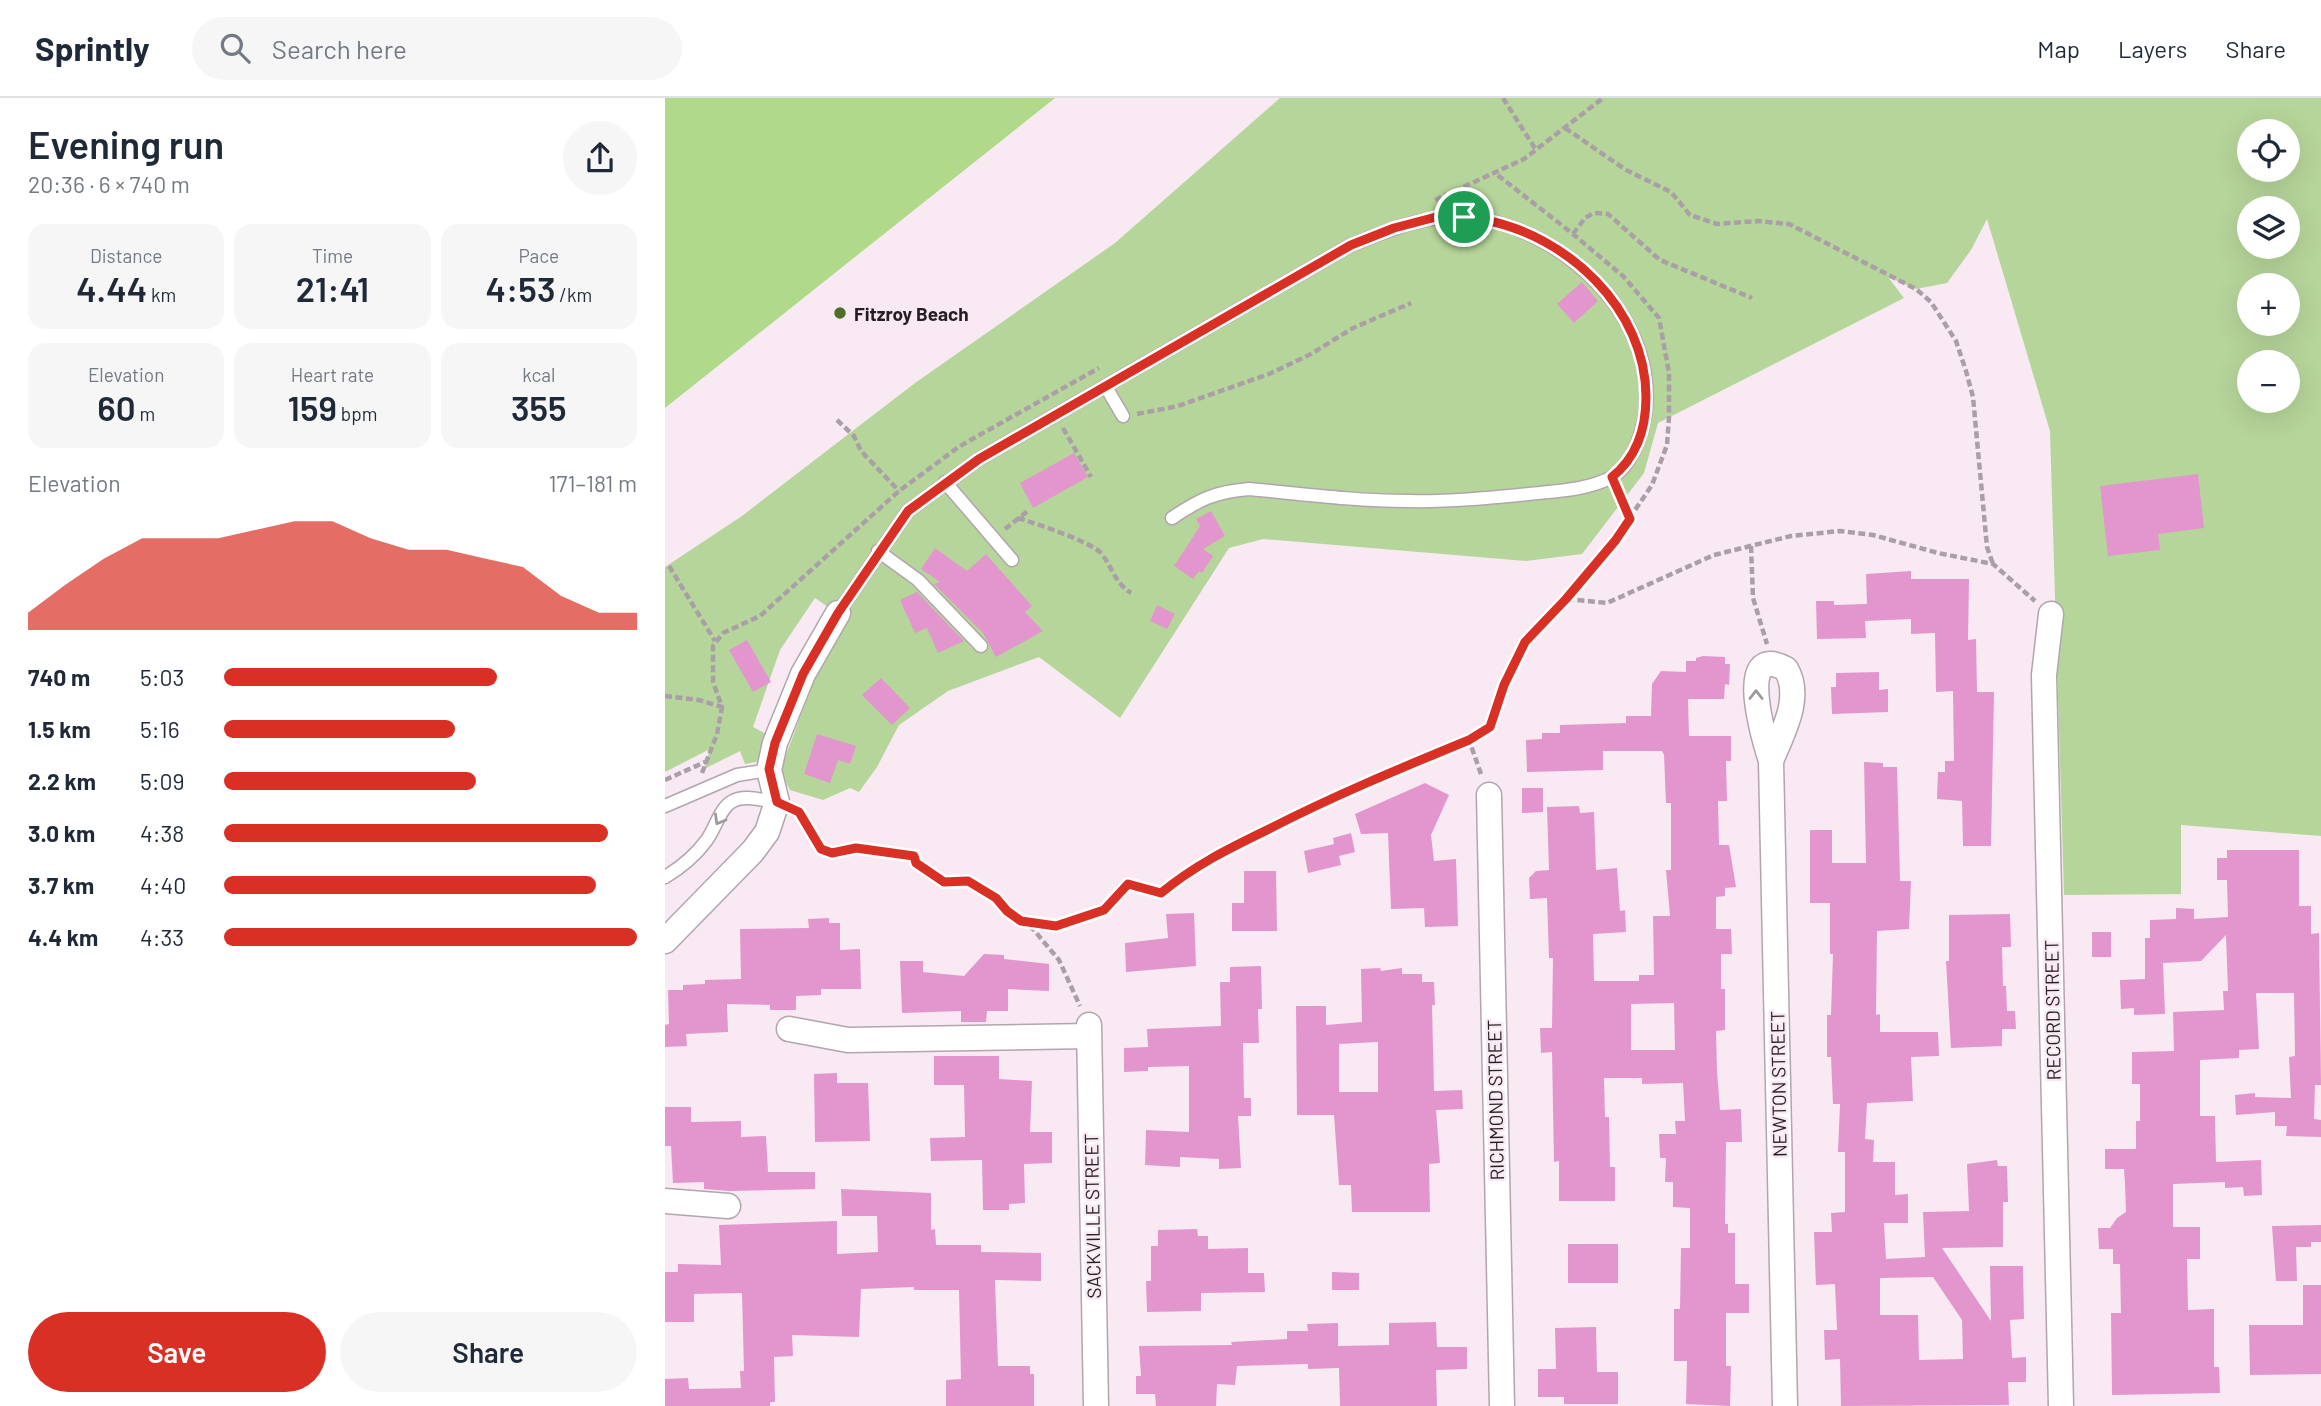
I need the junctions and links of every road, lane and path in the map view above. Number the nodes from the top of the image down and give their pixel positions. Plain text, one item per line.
1 (1503, 98) edge
2 (1565, 128) dead end
3 (1537, 150) dead end
4 (1559, 251) junction
5 (1752, 298) dead end
6 (1411, 303) dead end
7 (1106, 387) junction
8 (1056, 415) junction
9 (1122, 416) joint
10 (1669, 417) dead end
11 (837, 420) dead end
12 (1091, 477) dead end
13 (1612, 477) junction
14 (945, 482) junction
15 (899, 491) dead end
16 (1029, 510) dead end
17 (1019, 518) junction
18 (1172, 518) dead end
19 (1630, 519) junction
20 (993, 539) junction
21 (1751, 546) junction
22 (878, 551) junction
23 (1012, 560) dead end
24 (1993, 564) junction
25 (669, 566) dead end
26 (1131, 593) dead end
27 (1566, 599) junction
28 (838, 613) joint
29 (2051, 614) joint
30 (715, 641) dead end
31 (981, 646) dead end
32 (1772, 664) junction
33 (722, 707) dead end
34 (1469, 740) junction
35 (706, 761) junction
36 (1771, 761) junction
37 (769, 769) junction
38 (665, 780) edge
39 (694, 793) junction
40 (1489, 795) joint
41 (777, 802) junction
42 (665, 807) edge
43 (665, 877) edge
44 (1021, 921) junction
45 (665, 940) edge
46 (789, 1029) dead end
47 (1089, 1031) junction
48 (665, 1201) edge
49 (728, 1206) dead end
50 (1095, 1406) edge
51 (1501, 1406) edge
52 (1785, 1406) edge
53 (2061, 1406) edge

1 - 3 path
2 - 24 path
4 - 5 path
4 - 7 lane
4 - 13 lane
6 - 9 path
7 - 8 lane
7 - 9 lane
8 - 12 path
8 - 14 lane
10 - 19 path
11 - 15 path
13 - 18 lane
13 - 19 path
14 - 20 lane
14 - 22 lane
16 - 17 path
17 - 20 path
17 - 26 path
19 - 27 path
20 - 23 lane
21 - 24 path
21 - 27 path
21 - 32 path
22 - 28 lane
22 - 31 lane
24 - 29 path
25 - 30 path
27 - 34 path
28 - 37 street
29 - 53 street, RECORD STREET
36 -> 32 street, NEWTON STREET
32 - 36 street, NEWTON STREET
33 - 35 path
34 - 40 path
34 - 44 path
35 - 38 path
35 - 39 path
36 - 52 street, NEWTON STREET
37 - 39 lane
37 - 41 street
39 - 42 lane
40 - 51 street, RICHMOND STREET
41 -> 43 lane
41 - 44 path
41 - 45 street
44 - 47 path
46 - 47 street
47 - 50 street, SACKVILLE STREET
48 - 49 street

